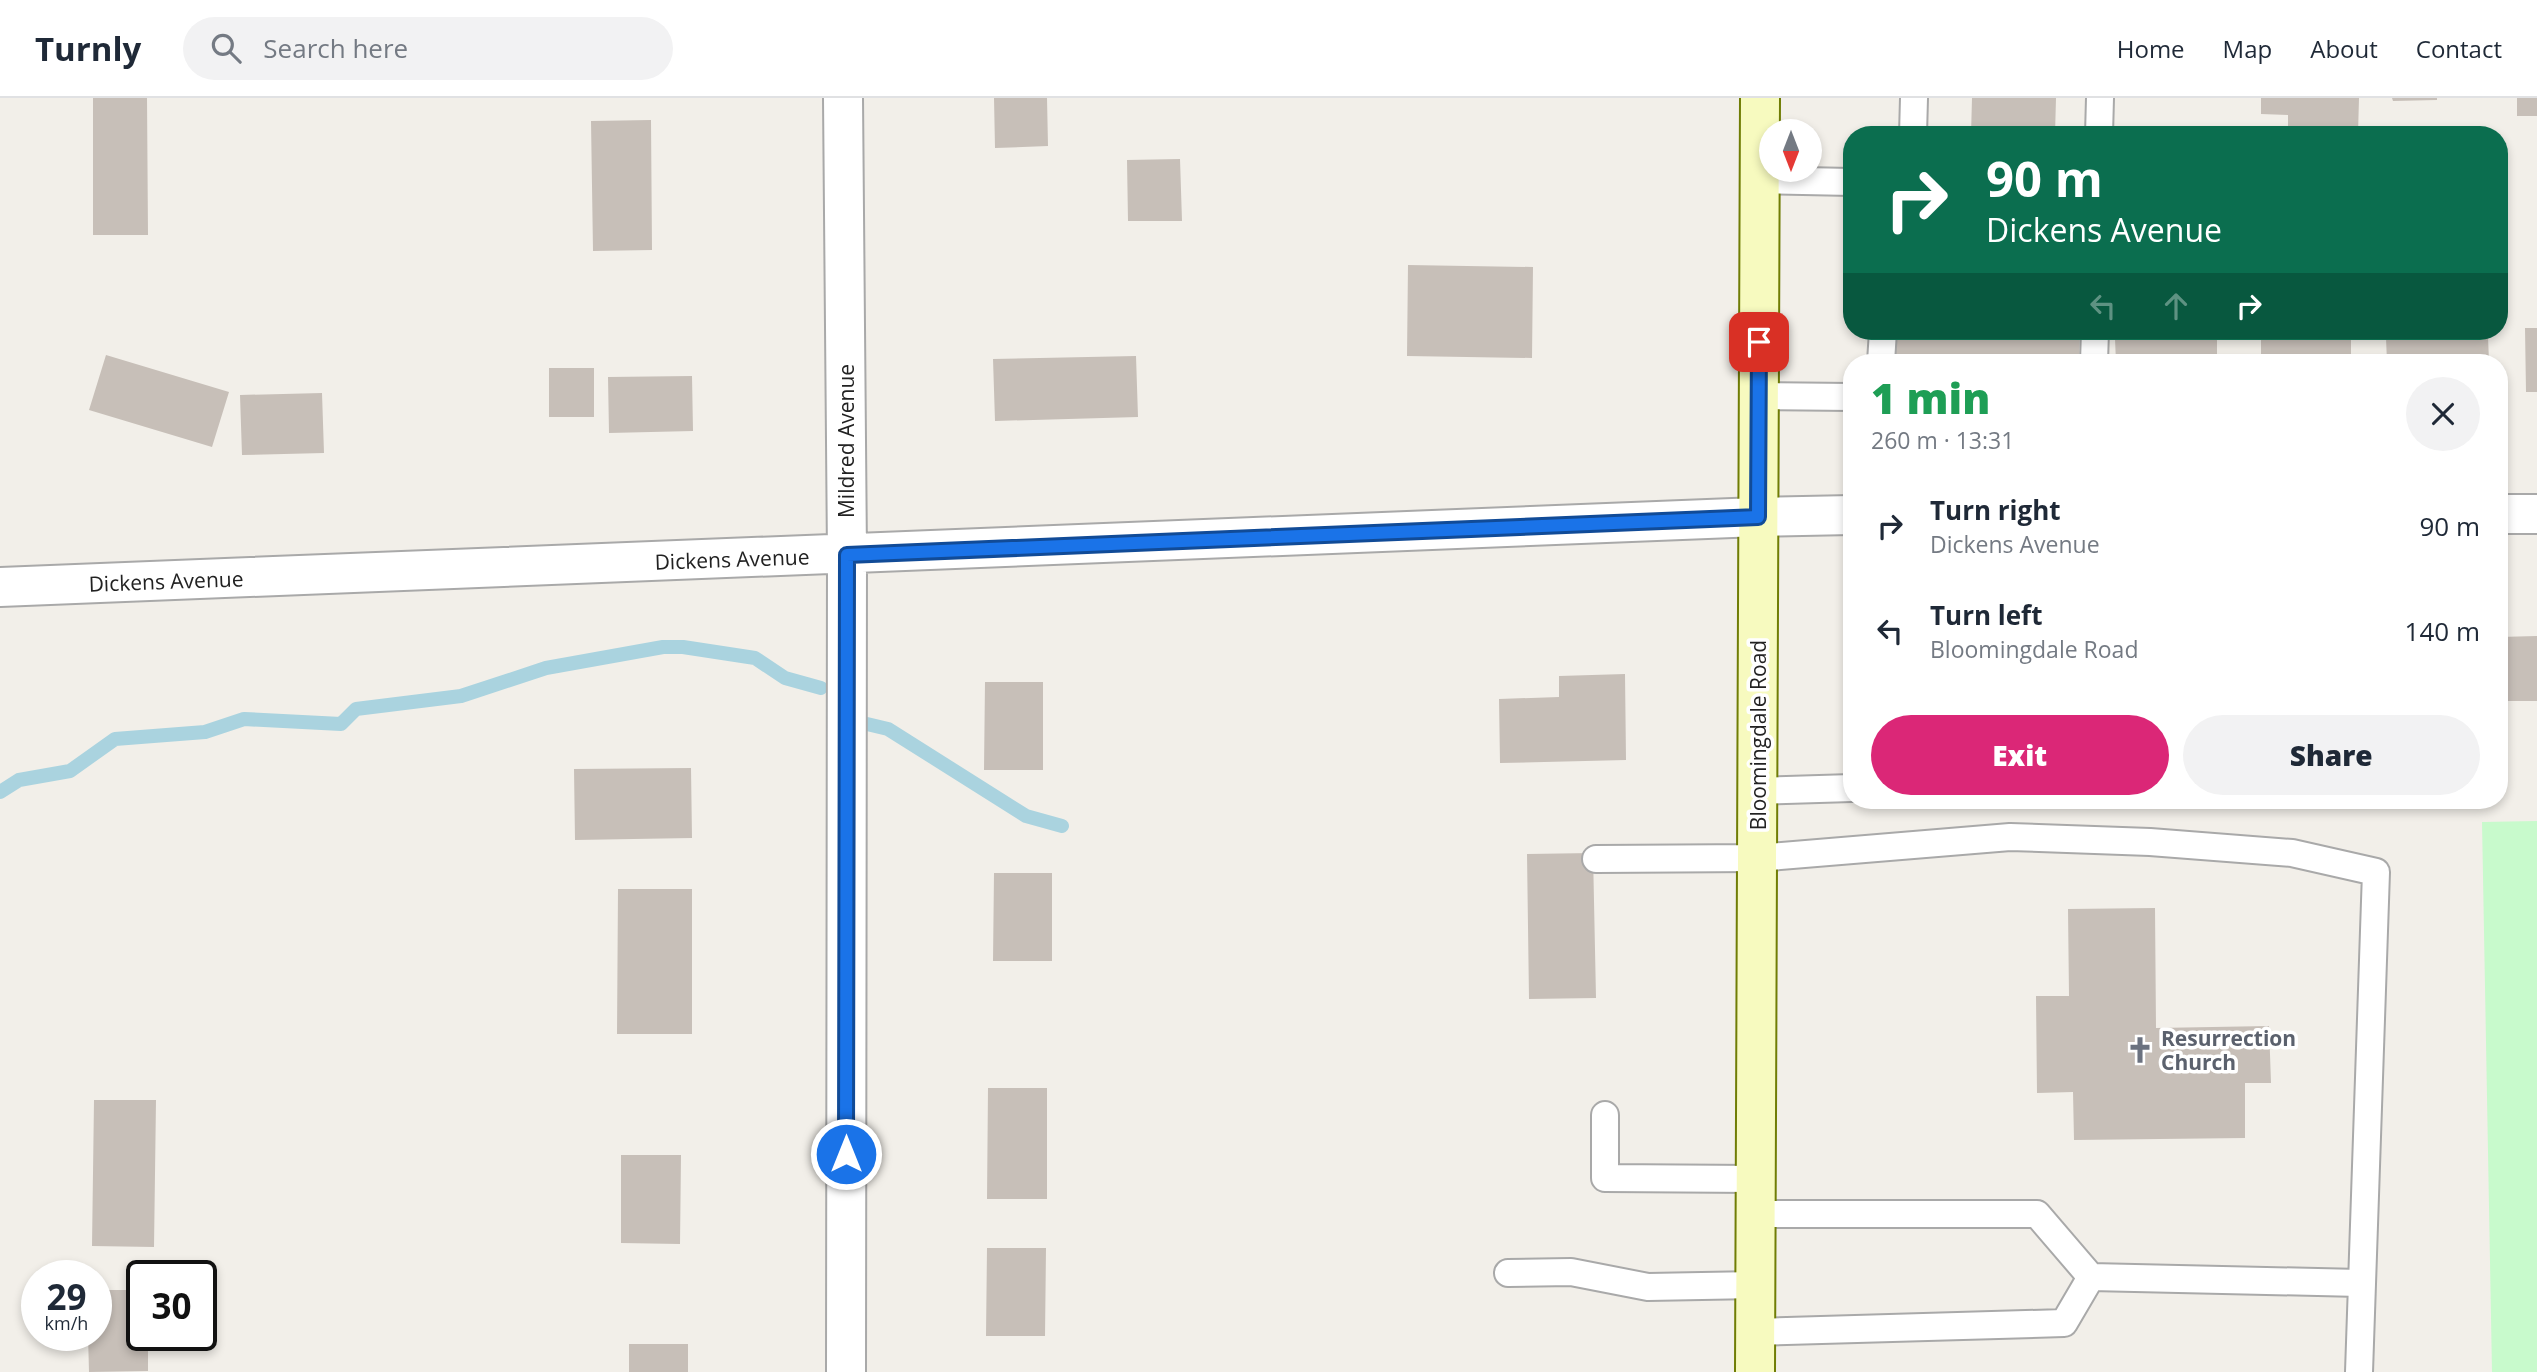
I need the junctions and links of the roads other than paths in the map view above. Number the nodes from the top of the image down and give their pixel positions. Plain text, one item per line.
1 (843, 98) edge
2 (1760, 98) edge
3 (1914, 98) edge
4 (2100, 98) edge
5 (1760, 119) edge
6 (1913, 126) edge
7 (2099, 126) edge
8 (1822, 181) edge
9 (1759, 182) edge
10 (1843, 182) edge
11 (1759, 396) junction
12 (1843, 397) edge
13 (2508, 514) edge
14 (2537, 514) edge
15 (1843, 515) edge
16 (1758, 517) junction
17 (847, 555) junction
18 (0, 587) edge
19 (1843, 788) edge
20 (1757, 791) junction
21 (1757, 858) junction
22 (1596, 859) dead end
23 (1605, 1115) dead end
24 (1756, 1197) junction
25 (1508, 1273) dead end
26 (2091, 1277) junction
27 (2360, 1283) junction
28 (1756, 1285) junction
29 (1756, 1332) junction
30 (846, 1372) edge
31 (1755, 1372) edge
32 (2359, 1372) edge

1 - 17 street, Mildred Avenue
2 - 5 main road, Bloomingdale Road
3 - 6 lane
4 - 7 lane
8 - 10 lane
9 - 11 main road, Bloomingdale Road
11 - 12 lane
11 - 16 main road, Bloomingdale Road
13 - 14 street
15 - 16 street, Dickens Avenue
16 - 17 street, Dickens Avenue
16 - 20 main road, Bloomingdale Road
17 - 18 street, Dickens Avenue
17 - 30 street, Mildred Avenue
19 - 20 lane
20 - 21 main road, Bloomingdale Road
21 - 22 lane
21 - 24 main road, Bloomingdale Road
21 - 27 lane
23 - 24 lane
24 - 26 lane
24 - 28 main road, Bloomingdale Road
25 - 28 lane
26 - 27 lane
26 - 29 lane
27 - 32 lane
28 - 29 main road, Bloomingdale Road
29 - 31 main road, Bloomingdale Road

